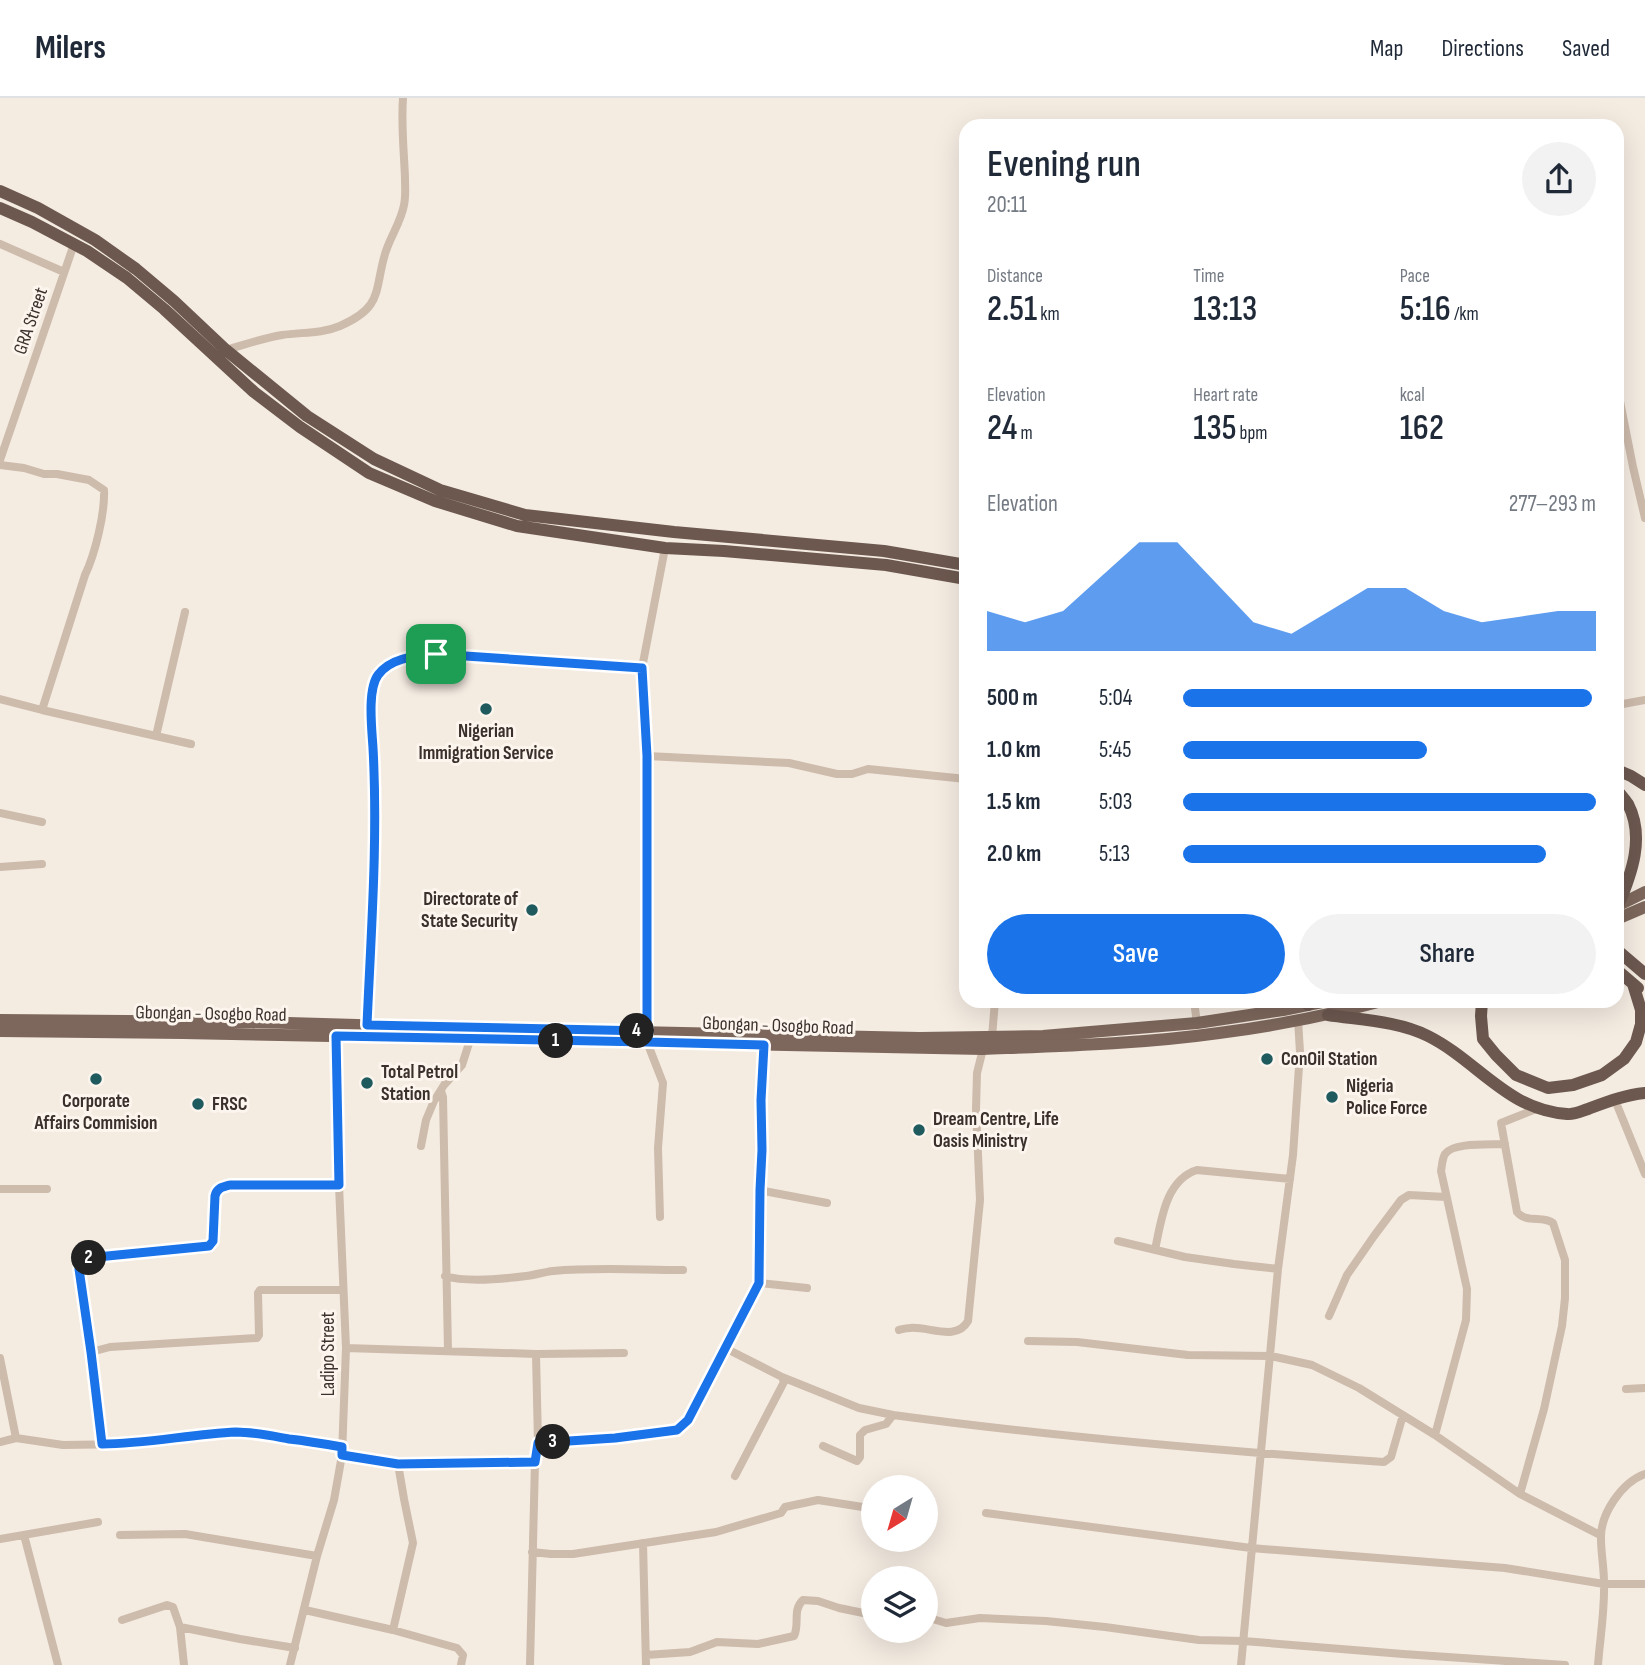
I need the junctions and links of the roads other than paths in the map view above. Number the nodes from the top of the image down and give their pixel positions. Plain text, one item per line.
1 (403, 98) edge
2 (0, 191) edge
3 (0, 208) edge
4 (0, 244) edge
5 (74, 244) junction
6 (64, 272) junction
7 (226, 350) junction
8 (1624, 421) edge
9 (0, 463) edge
10 (1645, 518) edge
11 (665, 548) junction
12 (959, 564) edge
13 (959, 578) edge
14 (185, 612) dead end
15 (642, 668) junction
16 (0, 699) edge
17 (1645, 700) edge
18 (1624, 704) edge
19 (42, 710) junction
20 (156, 736) junction
21 (191, 744) dead end
22 (647, 756) junction
23 (1624, 774) edge
24 (959, 778) edge
25 (1645, 785) edge
26 (1624, 799) edge
27 (0, 813) edge
28 (42, 822) dead end
29 (41, 864) dead end
30 (0, 867) edge
31 (1624, 891) edge
32 (1645, 892) edge
33 (1624, 902) edge
34 (1645, 906) edge
35 (1624, 916) edge
36 (1624, 956) edge
37 (1645, 974) edge
38 (1624, 976) edge
39 (1633, 984) junction
40 (1645, 994) edge
41 (994, 1008) edge
42 (1195, 1008) edge
43 (1282, 1008) edge
44 (1355, 1008) edge
45 (1482, 1008) edge
46 (1328, 1015) junction
47 (0, 1020) edge
48 (1298, 1020) junction
49 (1197, 1023) junction
50 (367, 1025) junction
51 (0, 1031) edge
52 (336, 1036) junction
53 (647, 1037) junction
54 (992, 1037) junction
55 (470, 1040) junction
56 (764, 1045) junction
57 (983, 1049) junction
58 (441, 1091) junction
59 (1645, 1093) edge
60 (1615, 1100) junction
61 (1536, 1109) junction
62 (1505, 1144) junction
63 (421, 1146) dead end
64 (1645, 1174) edge
65 (1290, 1179) junction
66 (339, 1185) junction
67 (0, 1189) edge
68 (47, 1189) dead end
69 (760, 1190) junction
70 (1446, 1196) junction
71 (827, 1203) dead end
72 (660, 1217) dead end
73 (1118, 1241) dead end
74 (1155, 1250) junction
75 (1278, 1269) junction
76 (683, 1270) dead end
77 (445, 1276) junction
78 (759, 1283) junction
79 (807, 1288) dead end
80 (343, 1290) junction
81 (1329, 1317) dead end
82 (899, 1330) dead end
83 (1028, 1341) dead end
84 (346, 1348) junction
85 (726, 1348) junction
86 (448, 1351) junction
87 (91, 1352) junction
88 (624, 1353) dead end
89 (536, 1354) junction
90 (1271, 1356) junction
91 (0, 1357) edge
92 (782, 1377) junction
93 (1645, 1388) edge
94 (1626, 1389) dead end
95 (893, 1415) junction
96 (1403, 1415) junction
97 (1436, 1435) junction
98 (16, 1438) junction
99 (0, 1442) edge
100 (538, 1443) junction
101 (102, 1444) junction
102 (823, 1446) dead end
103 (342, 1451) junction
104 (1261, 1454) junction
105 (535, 1462) junction
106 (398, 1464) junction
107 (1645, 1474) edge
108 (735, 1476) dead end
109 (1520, 1494) junction
110 (861, 1507) edge
111 (986, 1513) dead end
112 (98, 1522) dead end
113 (24, 1535) junction
114 (120, 1535) dead end
115 (1600, 1535) junction
116 (0, 1539) edge
117 (643, 1543) junction
118 (1251, 1548) junction
119 (532, 1552) junction
120 (317, 1556) junction
121 (1604, 1584) junction
122 (1645, 1584) edge
123 (304, 1610) junction
124 (861, 1613) edge
125 (122, 1620) dead end
126 (938, 1621) edge
127 (180, 1627) junction
128 (393, 1630) junction
129 (1243, 1641) junction
130 (295, 1648) junction
131 (646, 1655) junction
132 (58, 1665) edge
133 (184, 1665) edge
134 (290, 1665) edge
135 (461, 1665) edge
136 (530, 1665) edge
137 (646, 1665) edge
138 (1241, 1665) edge
139 (1565, 1665) edge
140 (1598, 1665) edge

1 - 7 street
2 - 7 highway
3 - 5 highway
4 - 6 street, GRA Street
5 - 6 street, GRA Street
5 - 11 highway
6 - 9 street, GRA Street
7 - 12 highway
8 - 10 street
9 - 19 street
11 - 13 highway
11 - 15 street
14 - 20 street
15 - 22 street
15 - 50 street
16 - 19 street
17 - 18 street
19 - 20 street
20 - 21 street
22 - 24 street
22 - 53 street
23 - 25 highway
26 - 31 highway
27 - 28 street
29 - 30 street
32 - 33 main road
34 - 35 main road
36 - 37 highway
38 - 39 highway
39 - 40 highway
39 - 45 highway
41 - 54 street
42 - 49 street
43 - 49 main road, Gbongan - Osogbo Road
44 - 46 main road, Gbongan - Osogbo Road
46 - 48 main road, Gbongan - Osogbo Road
46 - 61 highway
47 - 50 main road, Gbongan - Osogbo Road
48 - 57 main road, Gbongan - Osogbo Road
48 - 65 street
49 - 54 main road, Gbongan - Osogbo Road
50 - 53 main road, Gbongan - Osogbo Road
51 - 52 main road, Gbongan - Osogbo Road
52 - 55 main road, Gbongan - Osogbo Road
52 - 66 street, Ladipo Street
53 - 54 main road, Gbongan - Osogbo Road
53 - 55 main road, Gbongan - Osogbo Road
53 - 56 main road, Gbongan - Osogbo Road
53 - 72 street
55 - 58 street
56 - 57 main road, Gbongan - Osogbo Road
56 - 69 street
57 - 82 street
58 - 63 street
58 - 77 street
59 - 60 highway
60 - 61 highway
60 - 64 street
61 - 62 street
62 - 70 street
62 - 109 street
65 - 74 street
65 - 75 street
66 - 80 street, Ladipo Street
66 - 87 street
67 - 68 street
69 - 71 street
69 - 78 street
70 - 81 street
70 - 97 street
73 - 74 street
74 - 75 street
75 - 90 street
76 - 77 street
77 - 86 street
78 - 79 street
78 - 85 street
80 - 84 street, Ladipo Street
80 - 87 street
83 - 90 street
84 - 86 street
84 - 103 street, Ladipo Street
85 - 92 street
85 - 100 street
86 - 89 street
87 - 101 street
88 - 89 street
89 - 100 street
90 - 96 street
90 - 104 street
91 - 98 street
92 - 95 street
92 - 108 street
93 - 94 street
95 - 102 street
95 - 104 street
96 - 97 street
96 - 104 street
97 - 109 street
98 - 99 street
98 - 101 street
100 - 105 street
101 - 103 street
103 - 106 street
103 - 120 street, Ladipo Street
104 - 118 street
105 - 106 street
105 - 119 street
106 - 128 street
107 - 115 street
109 - 115 street
110 - 117 street
111 - 118 street
112 - 113 street
113 - 116 street
113 - 132 street
114 - 120 street
115 - 121 street
117 - 119 street
117 - 131 street
118 - 121 street
118 - 129 street
119 - 136 street
120 - 123 street, Ladipo Street
121 - 122 street
121 - 140 street
123 - 128 street
123 - 130 street, Ladipo Street
124 - 131 street
125 - 127 street
126 - 129 street
127 - 130 street
127 - 133 street
128 - 135 street
129 - 138 street
129 - 139 street
130 - 134 street, Ladipo Street
131 - 137 street

